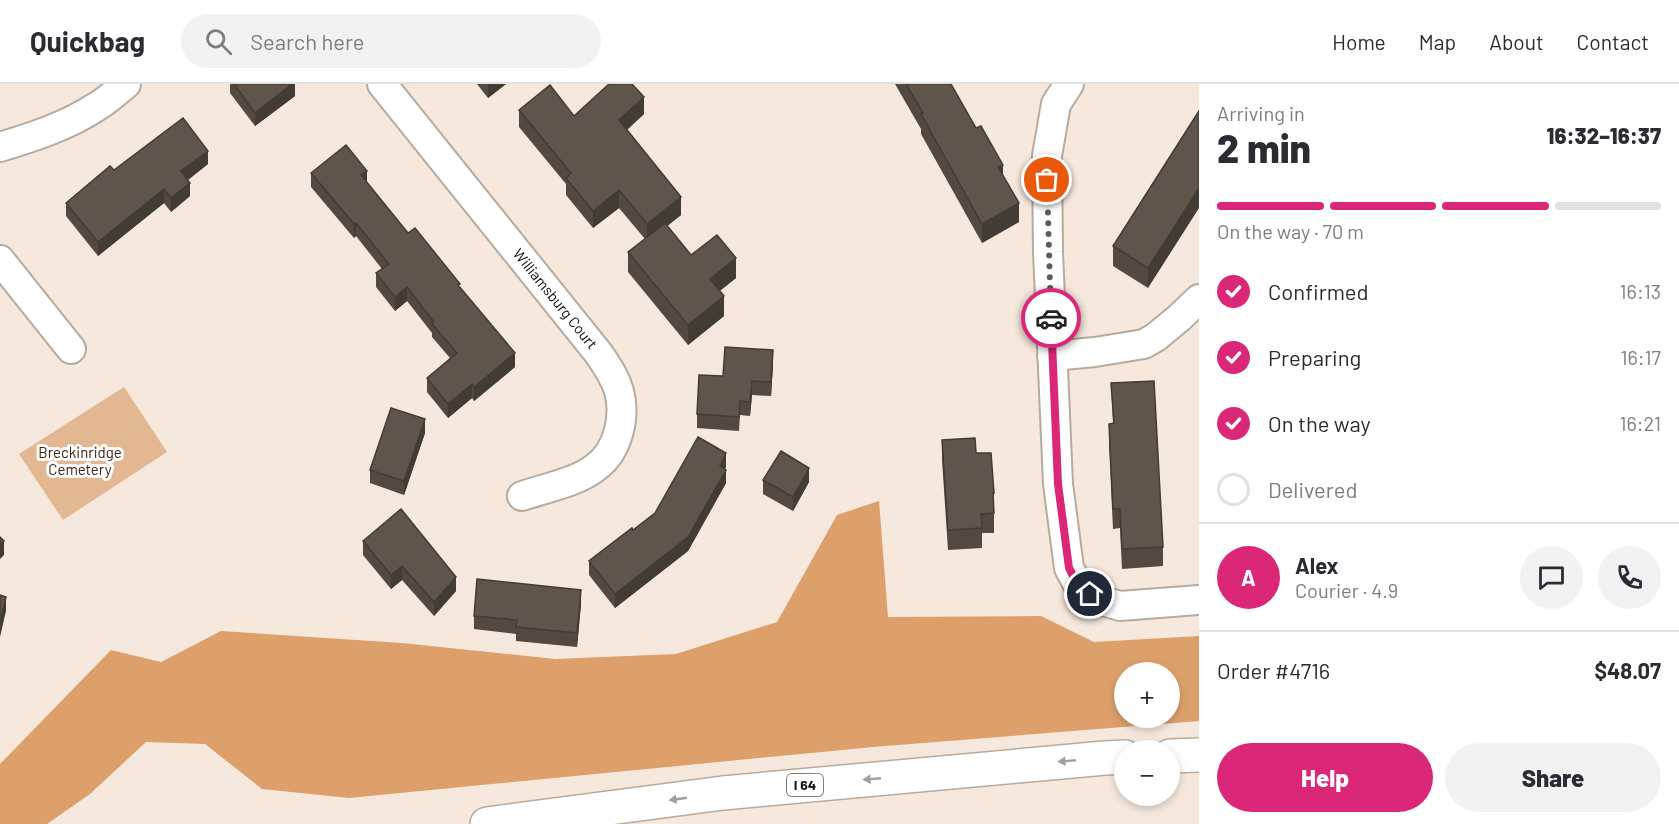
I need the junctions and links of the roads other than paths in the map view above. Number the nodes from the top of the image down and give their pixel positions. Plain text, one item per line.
1 (126, 84) edge
2 (382, 84) edge
3 (1069, 84) edge
4 (0, 147) edge
5 (0, 260) edge
6 (1199, 299) edge
7 (71, 349) dead end
8 (1052, 356) junction
9 (522, 496) dead end
10 (1199, 600) edge
11 (1199, 755) edge
12 (1180, 756) edge
13 (1114, 758) edge
14 (487, 824) edge

1 - 4 street
2 - 9 street, Williamsburg Court
3 - 8 street
5 - 7 street
6 - 8 street
8 - 10 street
11 - 12 highway
13 -> 14 highway, I 64

